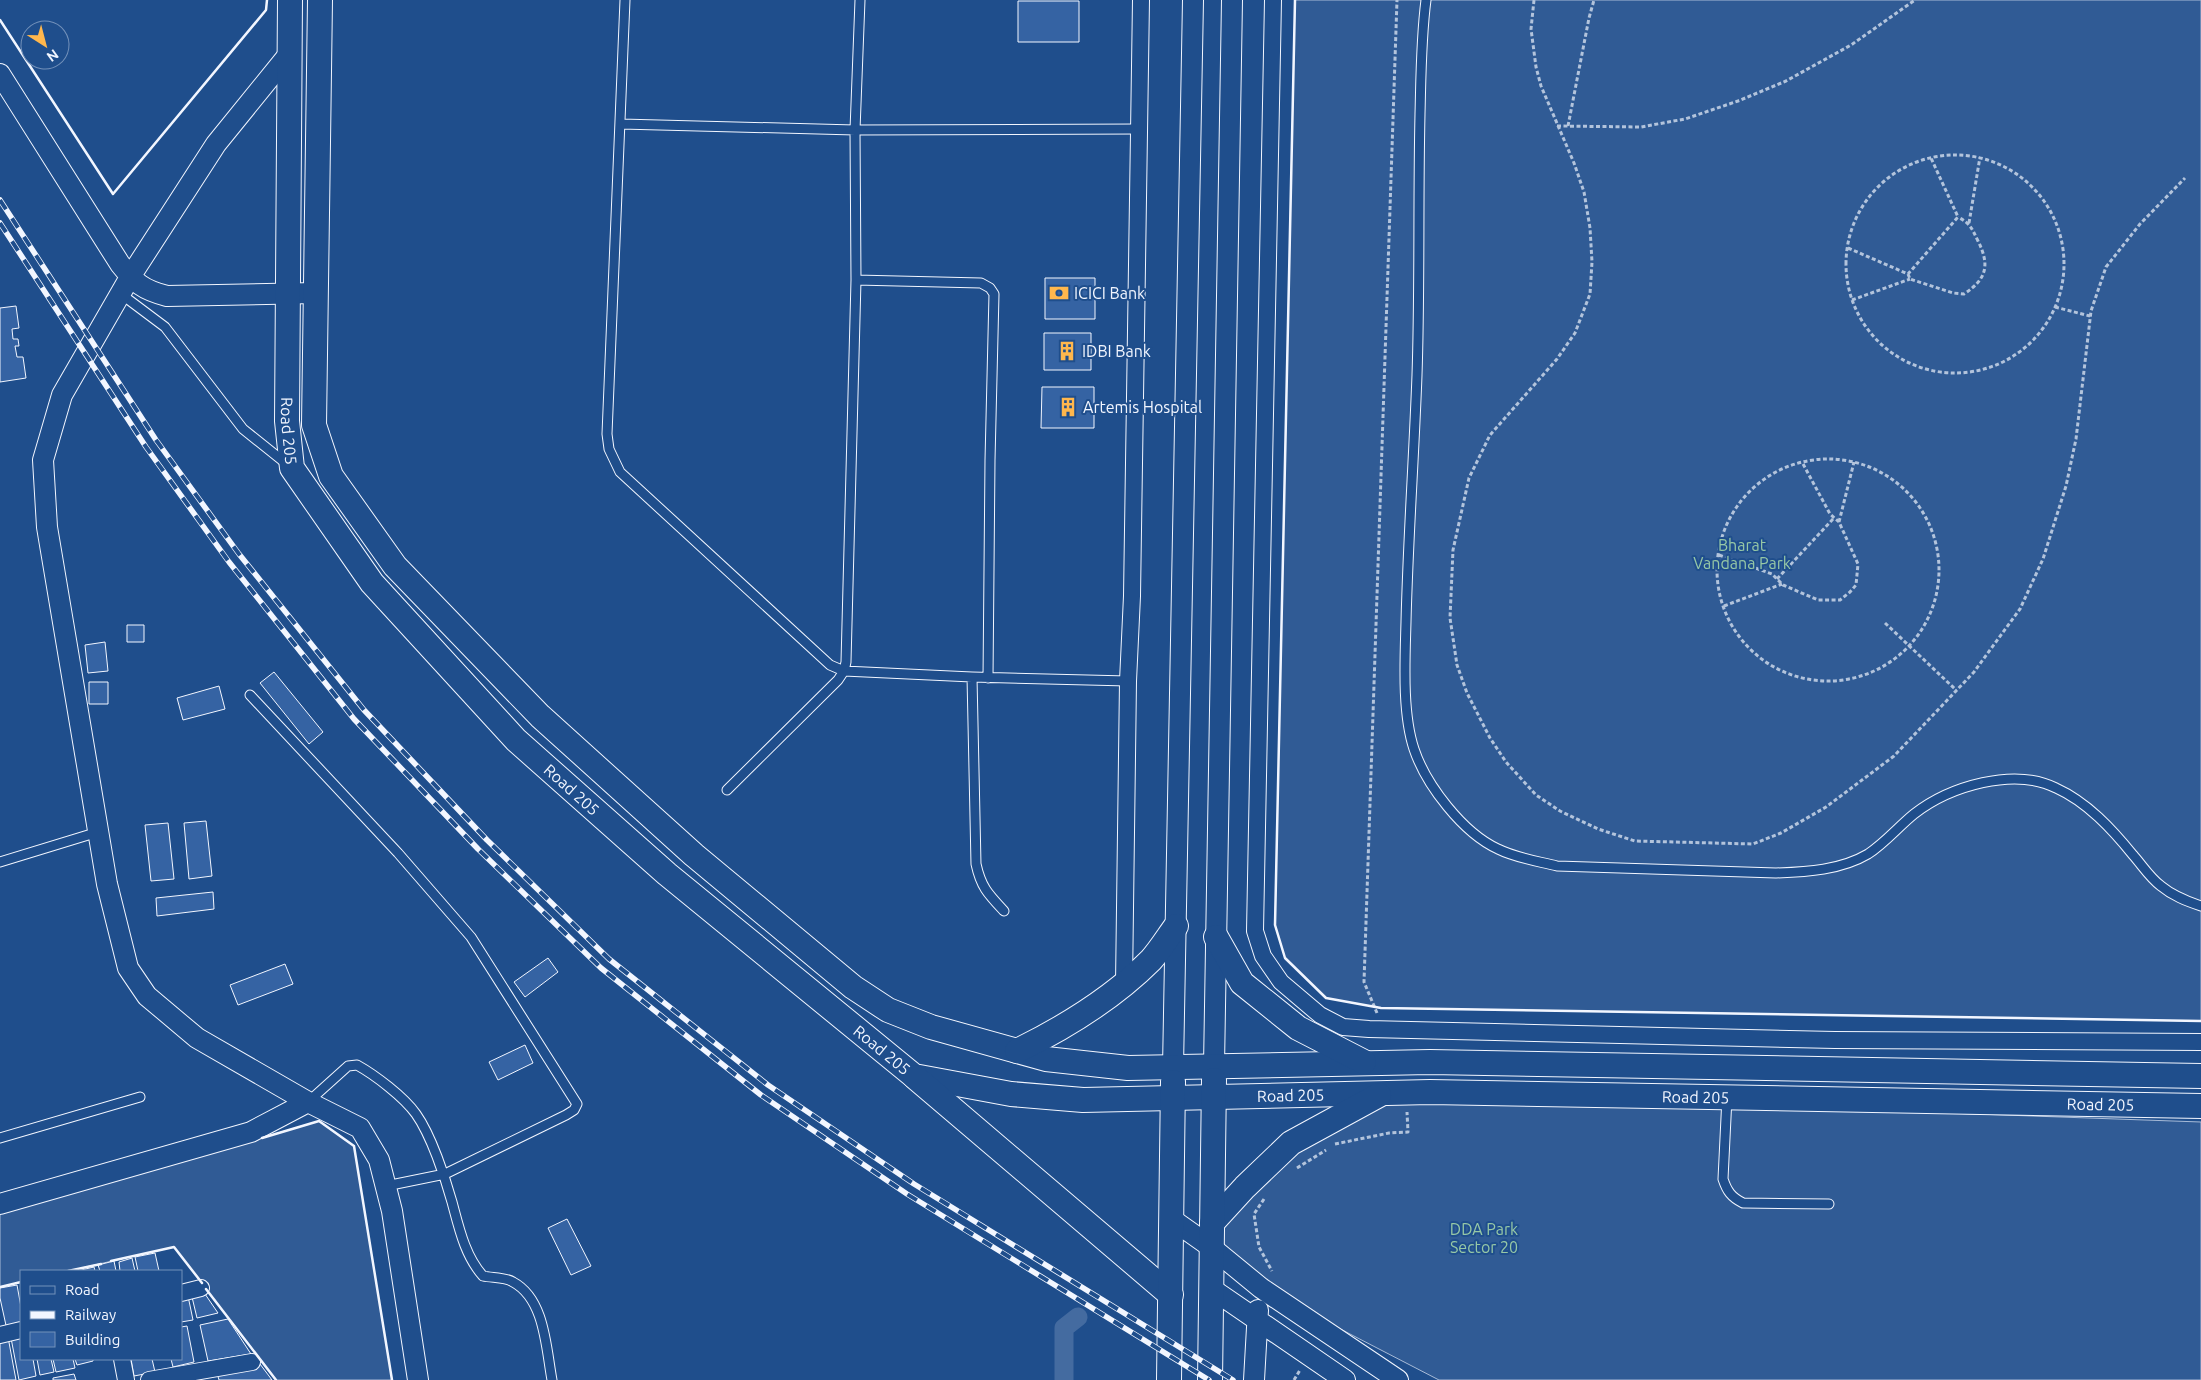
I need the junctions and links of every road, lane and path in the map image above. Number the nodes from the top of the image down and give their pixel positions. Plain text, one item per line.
1 (290, 0) edge
2 (320, 0) edge
3 (625, 0) edge
4 (860, 0) edge
5 (1141, 0) edge
6 (1193, 0) edge
7 (1232, 0) edge
8 (1274, 0) edge
9 (1397, 0) edge
10 (1426, 0) edge
11 (1534, 0) edge
12 (1594, 0) edge
13 (1915, 0) edge
14 (289, 54) junction
15 (0, 74) edge
16 (621, 124) junction
17 (1557, 126) junction
18 (1568, 126) junction
19 (1139, 129) junction
20 (855, 130) junction
21 (1980, 157) junction
22 (1932, 158) junction
23 (2185, 178) dead end
24 (1958, 218) junction
25 (1968, 223) junction
26 (1848, 248) junction
27 (1908, 274) junction
28 (856, 280) junction
29 (1910, 280) junction
30 (125, 285) junction
31 (316, 293) junction
32 (288, 294) junction
33 (1852, 300) junction
34 (2055, 307) junction
35 (2090, 316) junction
36 (1802, 462) junction
37 (1854, 462) junction
38 (292, 468) junction
39 (1834, 518) junction
40 (1839, 522) junction
41 (1719, 555) junction
42 (1777, 579) junction
43 (1782, 584) junction
44 (1724, 606) junction
45 (1884, 623) dead end
46 (1908, 646) junction
47 (844, 671) junction
48 (972, 677) junction
49 (988, 678) junction
50 (1128, 681) junction
51 (1956, 690) junction
52 (250, 695) dead end
53 (728, 790) dead end
54 (98, 832) junction
55 (0, 862) edge
56 (2201, 906) edge
57 (1004, 911) dead end
58 (1176, 926) junction
59 (1216, 937) junction
60 (1124, 984) junction
61 (1394, 1030) junction
62 (2201, 1042) edge
63 (1017, 1051) junction
64 (1367, 1063) junction
65 (1214, 1066) junction
66 (1173, 1067) junction
67 (914, 1076) junction
68 (2201, 1076) edge
69 (1394, 1092) junction
70 (1214, 1096) junction
71 (140, 1097) dead end
72 (1727, 1097) junction
73 (1172, 1098) junction
74 (308, 1102) junction
75 (2201, 1106) edge
76 (0, 1138) edge
77 (1294, 1169) dead end
78 (445, 1174) junction
79 (386, 1186) junction
80 (1268, 1193) dead end
81 (0, 1204) edge
82 (1829, 1204) dead end
83 (1170, 1218) junction
84 (1212, 1223) junction
85 (1211, 1247) junction
86 (1269, 1284) junction
87 (200, 1288) dead end
88 (1212, 1289) junction
89 (182, 1293) edge
90 (1171, 1295) junction
91 (1256, 1319) junction
92 (20, 1330) edge
93 (0, 1335) edge
94 (1309, 1356) junction
95 (122, 1360) edge
96 (252, 1362) dead end
97 (126, 1380) edge
98 (149, 1380) edge
99 (418, 1380) edge
100 (552, 1380) edge
101 (1169, 1380) edge
102 (1210, 1380) edge
103 (1254, 1380) edge
104 (1294, 1380) edge
105 (1345, 1380) edge
106 (1398, 1380) edge

1 - 14 main road, Road 205
2 - 31 main road, Road 205
3 - 16 lane
4 - 20 lane
5 - 19 street
6 - 58 street
7 - 59 street
8 - 61 street
9 - 61 path
10 - 56 lane
11 - 17 path
12 - 18 path
13 - 18 path
14 - 30 street
14 - 32 main road, Road 205
15 - 30 street
16 - 20 lane
16 - 47 lane
17 - 18 path
17 - 51 path
19 - 20 lane
19 - 50 street
20 - 28 lane
21 - 22 path
21 - 25 path
21 - 34 path
22 - 24 path
22 - 26 path
23 - 35 path
24 - 25 path
24 - 27 path
25 - 29 path
26 - 27 path
26 - 33 path
27 - 29 path
28 - 47 lane
28 - 49 lane
29 - 33 path
30 - 32 street
30 - 38 lane
30 - 54 street
31 - 32 street
31 - 63 main road, Road 205
32 - 38 main road, Road 205
33 - 34 path
34 - 35 path
35 - 51 path
36 - 37 path
36 - 39 path
36 - 41 path
37 - 40 path
37 - 46 path
38 - 67 main road, Road 205
39 - 40 path
39 - 42 path
40 - 43 path
41 - 42 path
41 - 44 path
42 - 43 path
43 - 44 path
44 - 46 path
45 - 46 path
46 - 51 path
47 - 48 lane
47 - 53 lane
48 - 49 lane
48 - 57 lane
49 - 50 lane
50 - 60 street
52 - 78 lane
54 - 55 lane
54 - 74 street
58 - 60 main road
58 - 66 street
59 - 64 main road
59 - 65 street
60 - 63 main road
61 - 62 street
63 - 66 main road, Road 205
64 - 65 main road, Road 205
64 - 68 main road, Road 205
65 - 66 main road, Road 205
65 - 70 main road
66 - 73 main road
67 - 73 main road, Road 205
67 - 90 main road
69 - 70 main road, Road 205
69 - 72 main road, Road 205
69 - 77 path
69 - 84 main road
70 - 73 main road, Road 205
70 - 84 main road
71 - 76 lane
72 - 75 main road, Road 205
72 - 82 lane
73 - 83 main road
74 - 78 lane
74 - 79 street
74 - 81 street
78 - 79 lane
78 - 100 lane
79 - 99 street
80 - 86 path
83 - 85 street
83 - 90 main road
84 - 85 main road
85 - 86 street
85 - 88 main road
86 - 91 street
86 - 106 street
87 - 89 street
88 - 91 street
88 - 102 main road
90 - 101 main road
91 - 94 street
91 - 103 street
92 - 93 street
94 - 104 path
94 - 105 street
95 - 97 street
96 - 98 street

